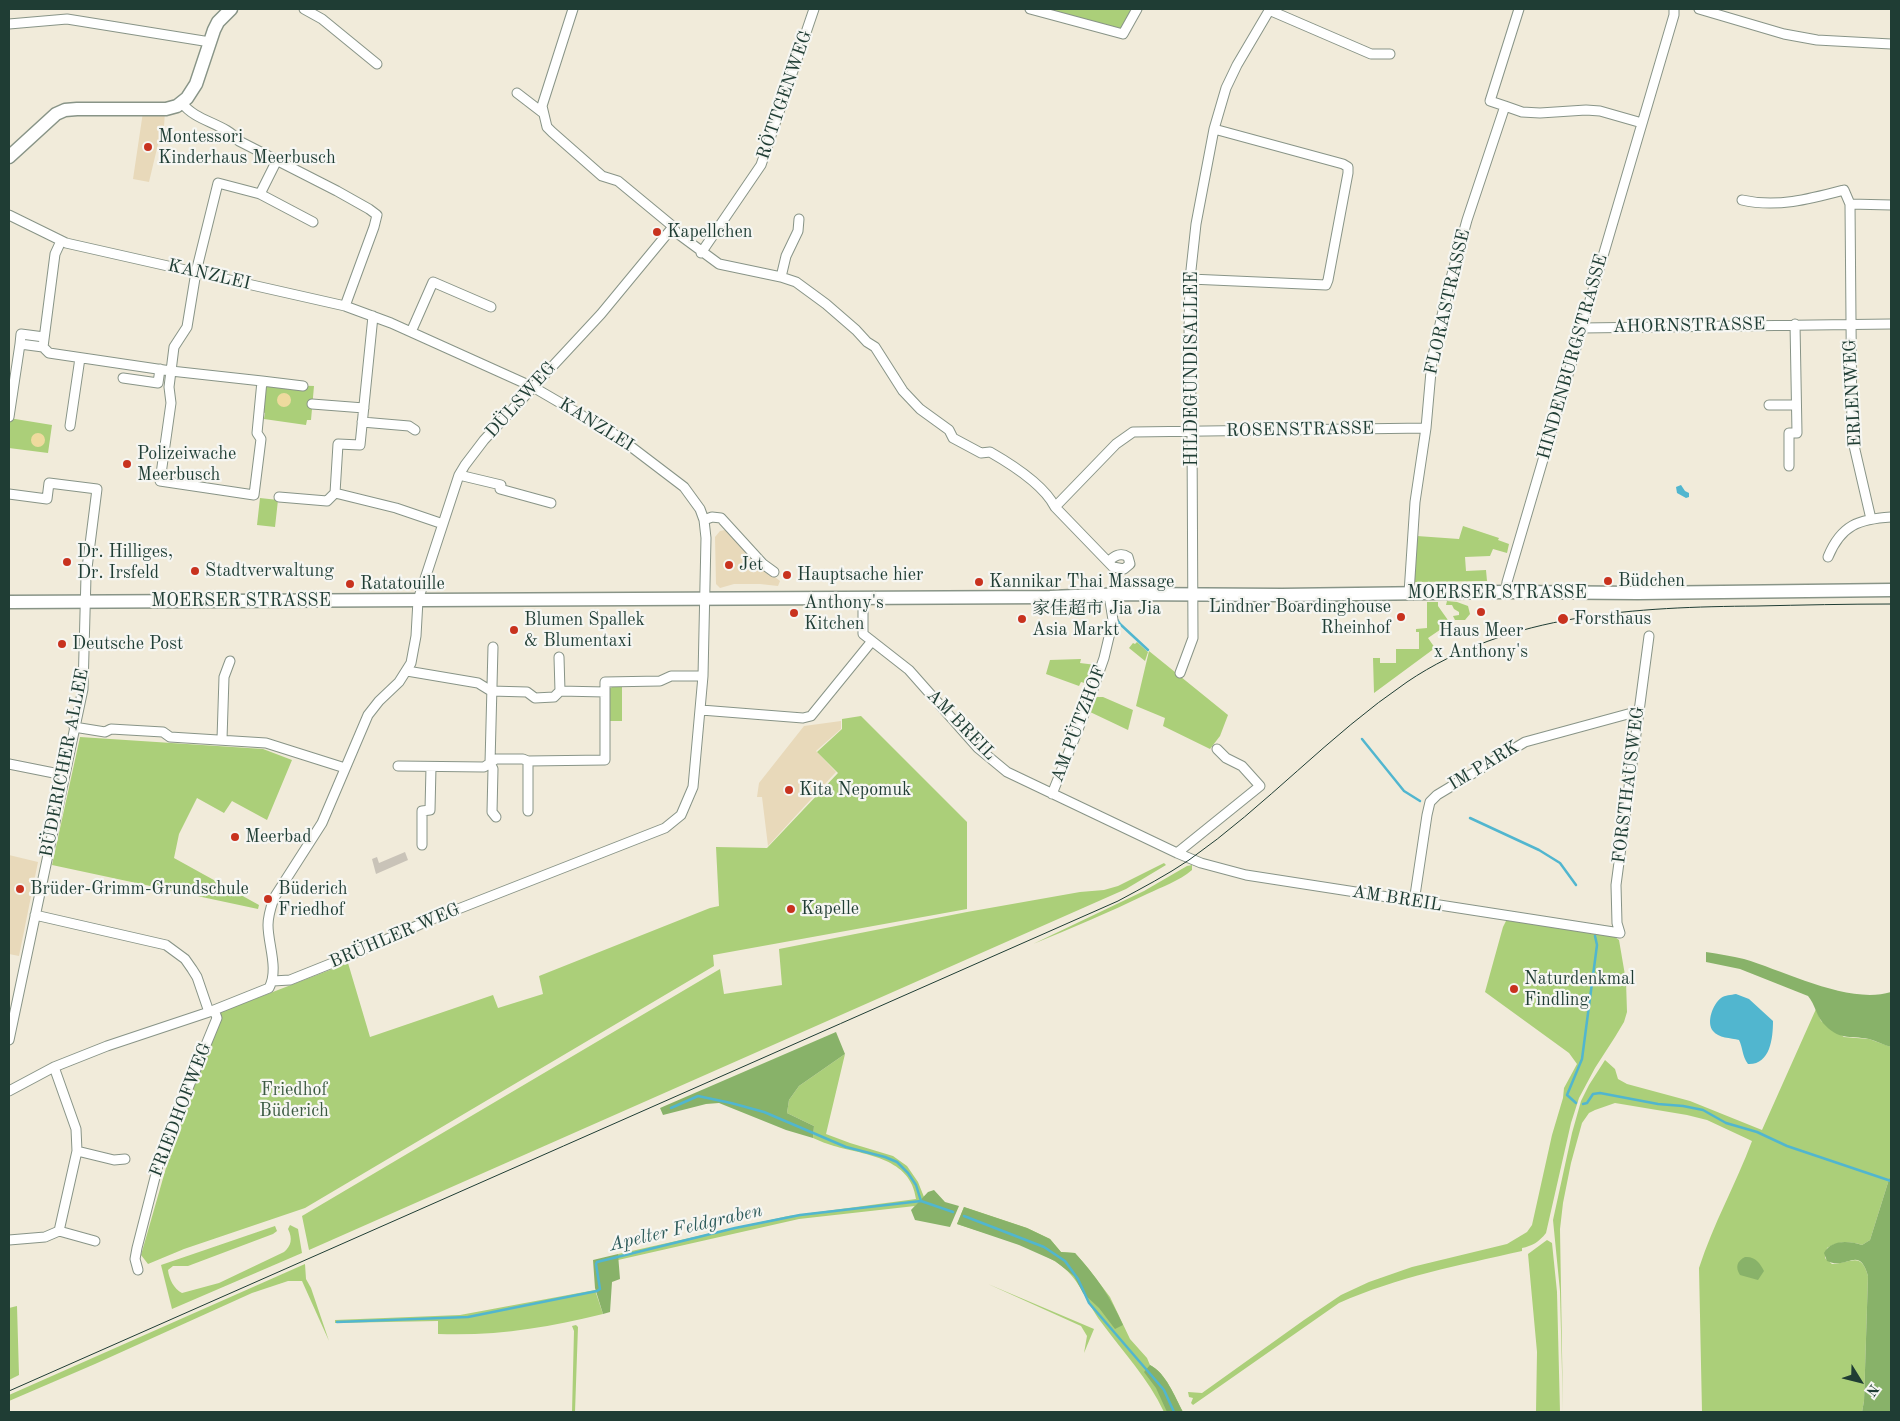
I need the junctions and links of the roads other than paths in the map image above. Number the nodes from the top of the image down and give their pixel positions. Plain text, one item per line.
1 (231, 9) edge
2 (304, 9) edge
3 (573, 9) edge
4 (814, 9) edge
5 (1030, 9) edge
6 (1137, 9) edge
7 (1269, 9) edge
8 (1518, 9) edge
9 (1674, 9) edge
10 (1699, 9) edge
11 (9, 24) edge
12 (210, 42) junction
13 (1891, 44) edge
14 (1390, 54) dead end
15 (377, 64) dead end
16 (517, 93) dead end
17 (182, 103) junction
18 (1505, 106) junction
19 (543, 113) junction
20 (1642, 123) junction
21 (1214, 129) junction
22 (9, 157) edge
23 (277, 160) junction
24 (260, 194) junction
25 (1742, 200) dead end
26 (1850, 204) junction
27 (1891, 204) edge
28 (9, 215) edge
29 (799, 219) dead end
30 (313, 222) dead end
31 (672, 228) junction
32 (61, 241) junction
33 (701, 253) junction
34 (196, 272) junction
35 (781, 276) junction
36 (1190, 279) junction
37 (345, 306) junction
38 (491, 307) dead end
39 (373, 316) junction
40 (1796, 324) junction
41 (1850, 324) junction
42 (1891, 324) edge
43 (1582, 328) junction
44 (411, 332) junction
45 (44, 337) junction
46 (20, 344) junction
47 (42, 347) junction
48 (80, 358) junction
49 (160, 370) junction
50 (171, 371) junction
51 (123, 378) dead end
52 (262, 381) junction
53 (303, 386) dead end
54 (533, 387) junction
55 (312, 404) dead end
56 (1769, 405) dead end
57 (1796, 405) junction
58 (364, 408) junction
59 (9, 417) edge
60 (362, 422) junction
61 (70, 426) dead end
62 (1426, 428) junction
63 (415, 430) dead end
64 (1192, 432) junction
65 (1789, 466) dead end
66 (460, 475) junction
67 (335, 493) junction
68 (9, 494) edge
69 (279, 497) dead end
70 (551, 503) dead end
71 (1055, 507) junction
72 (1891, 517) edge
73 (1871, 518) junction
74 (704, 520) junction
75 (443, 524) junction
76 (1828, 557) dead end
77 (1108, 561) dead end
78 (774, 572) dead end
79 (1891, 590) edge
80 (1409, 592) junction
81 (1506, 592) junction
82 (1191, 594) junction
83 (1109, 595) junction
84 (863, 597) junction
85 (706, 598) junction
86 (418, 600) junction
87 (9, 602) edge
88 (85, 602) junction
89 (1649, 636) dead end
90 (872, 641) junction
91 (493, 647) dead end
92 (559, 656) dead end
93 (230, 661) dead end
94 (407, 671) junction
95 (1180, 673) dead end
96 (703, 676) junction
97 (492, 678) junction
98 (478, 683) junction
99 (491, 691) junction
100 (560, 691) junction
101 (605, 692) junction
102 (702, 710) junction
103 (1638, 711) junction
104 (74, 727) junction
105 (222, 739) junction
106 (1217, 749) dead end
107 (528, 761) junction
108 (490, 763) junction
109 (9, 764) edge
110 (398, 766) dead end
111 (430, 766) junction
112 (344, 768) junction
113 (64, 775) junction
114 (1052, 794) junction
115 (528, 811) dead end
116 (496, 817) dead end
117 (422, 845) dead end
118 (1178, 853) junction
119 (1414, 902) junction
120 (35, 915) junction
121 (1620, 933) joint
122 (273, 981) junction
123 (212, 1011) junction
124 (9, 1040) edge
125 (54, 1068) junction
126 (9, 1091) edge
127 (77, 1151) junction
128 (125, 1159) dead end
129 (59, 1231) junction
130 (9, 1240) edge
131 (95, 1242) dead end
132 (138, 1270) dead end

1 - 12 main road
2 - 15 street
3 - 19 street
4 - 33 street, RÖTTGENWEG
5 - 6 street
7 - 14 street
7 - 21 street, HILDEGUNDISALLEE
8 - 18 street
9 - 20 street, HINDENBURGSTRASSE
10 - 13 street
11 - 12 street
12 - 17 main road
16 - 19 street
17 - 22 main road
17 - 23 street
18 - 20 street
18 - 62 street, FLORASTRASSE
19 - 31 street
20 - 43 street, HINDENBURGSTRASSE
21 - 36 street, HILDEGUNDISALLEE
21 - 36 street
23 - 24 street
23 - 37 street
24 - 30 street
24 - 34 street
25 - 26 street
26 - 27 street
26 - 41 street, ERLENWEG
28 - 32 street, KANZLEI
29 - 35 street
31 - 33 street
31 - 54 street, DÜLSWEG
32 - 34 street, KANZLEI
32 - 45 street
33 - 35 street
34 - 37 street, KANZLEI
34 - 50 street
35 - 71 street
36 - 64 street, HILDEGUNDISALLEE
37 - 39 street, KANZLEI
38 - 44 street
39 - 44 street, KANZLEI
39 - 58 street
40 - 41 street, AHORNSTRASSE
40 - 43 street, AHORNSTRASSE
40 - 57 street
41 - 42 street, AHORNSTRASSE
41 - 73 street, ERLENWEG
43 - 81 street, HINDENBURGSTRASSE
44 - 54 street, KANZLEI
45 - 46 street
45 - 47 street
46 - 47 street
46 - 59 street
47 - 48 street
48 - 49 street
48 - 61 street
49 - 50 street
49 - 51 street
50 - 52 street
50 - 52 street
52 - 53 street
54 - 66 street, DÜLSWEG
54 - 74 street, KANZLEI
55 - 58 street
56 - 57 street
57 - 65 street
58 - 60 street
60 - 63 street
60 - 67 street
62 - 64 street, ROSENSTRASSE
62 - 80 street, FLORASTRASSE
64 - 71 street, ROSENSTRASSE
64 - 82 street, HILDEGUNDISALLEE
66 - 70 street
66 - 75 street, DÜLSWEG
67 - 69 street
67 - 75 street
68 - 88 street, BÜDERICHER ALLEE
71 - 77 street
72 - 73 street
73 - 76 street
74 - 78 street
74 - 85 street, KANZLEI
75 - 86 street, DÜLSWEG
79 - 81 main road, MOERSER STRASSE
80 - 81 main road, MOERSER STRASSE
80 - 82 main road, MOERSER STRASSE
82 - 83 main road, MOERSER STRASSE
82 - 95 street, HILDEGUNDISALLEE
83 - 84 main road, MOERSER STRASSE
83 - 114 street, AM PÜTZHOF
84 - 85 main road, MOERSER STRASSE
84 - 90 street, AM BREIL
85 - 86 main road, MOERSER STRASSE
85 - 96 street, BRÜHLER WEG
86 - 88 main road, MOERSER STRASSE
86 - 94 street, DÜLSWEG
87 - 88 main road, MOERSER STRASSE
88 - 104 street, BÜDERICHER ALLEE
89 - 103 street, FORSTHAUSWEG
90 - 102 street
90 - 114 street, AM BREIL
91 - 97 street
92 - 100 street
93 - 105 street
94 - 98 street
94 - 112 street
96 - 101 street
96 - 102 street, BRÜHLER WEG
97 - 98 street
97 - 99 street
98 - 99 street
99 - 100 street
99 - 108 street
100 - 101 street
101 - 107 street
102 - 122 street, BRÜHLER WEG
103 - 119 street, IM PARK
103 - 121 street, FORSTHAUSWEG
104 - 105 street
104 - 113 street, BÜDERICHER ALLEE
105 - 112 street
106 - 118 street
107 - 108 street
107 - 115 street
108 - 111 street
108 - 116 street
109 - 113 street
110 - 111 street
111 - 117 street
112 - 122 street
113 - 120 street, BÜDERICHER ALLEE
114 - 118 street, AM BREIL
118 - 119 street, AM BREIL
119 - 121 street, AM BREIL
120 - 123 street
120 - 124 street, BÜDERICHER ALLEE
122 - 123 street, BRÜHLER WEG
123 - 125 street, BRÜHLER WEG
123 - 132 street, FRIEDHOFWEG
125 - 126 street, BRÜHLER WEG
125 - 127 street
127 - 128 street
127 - 129 street
129 - 130 street
129 - 131 street

